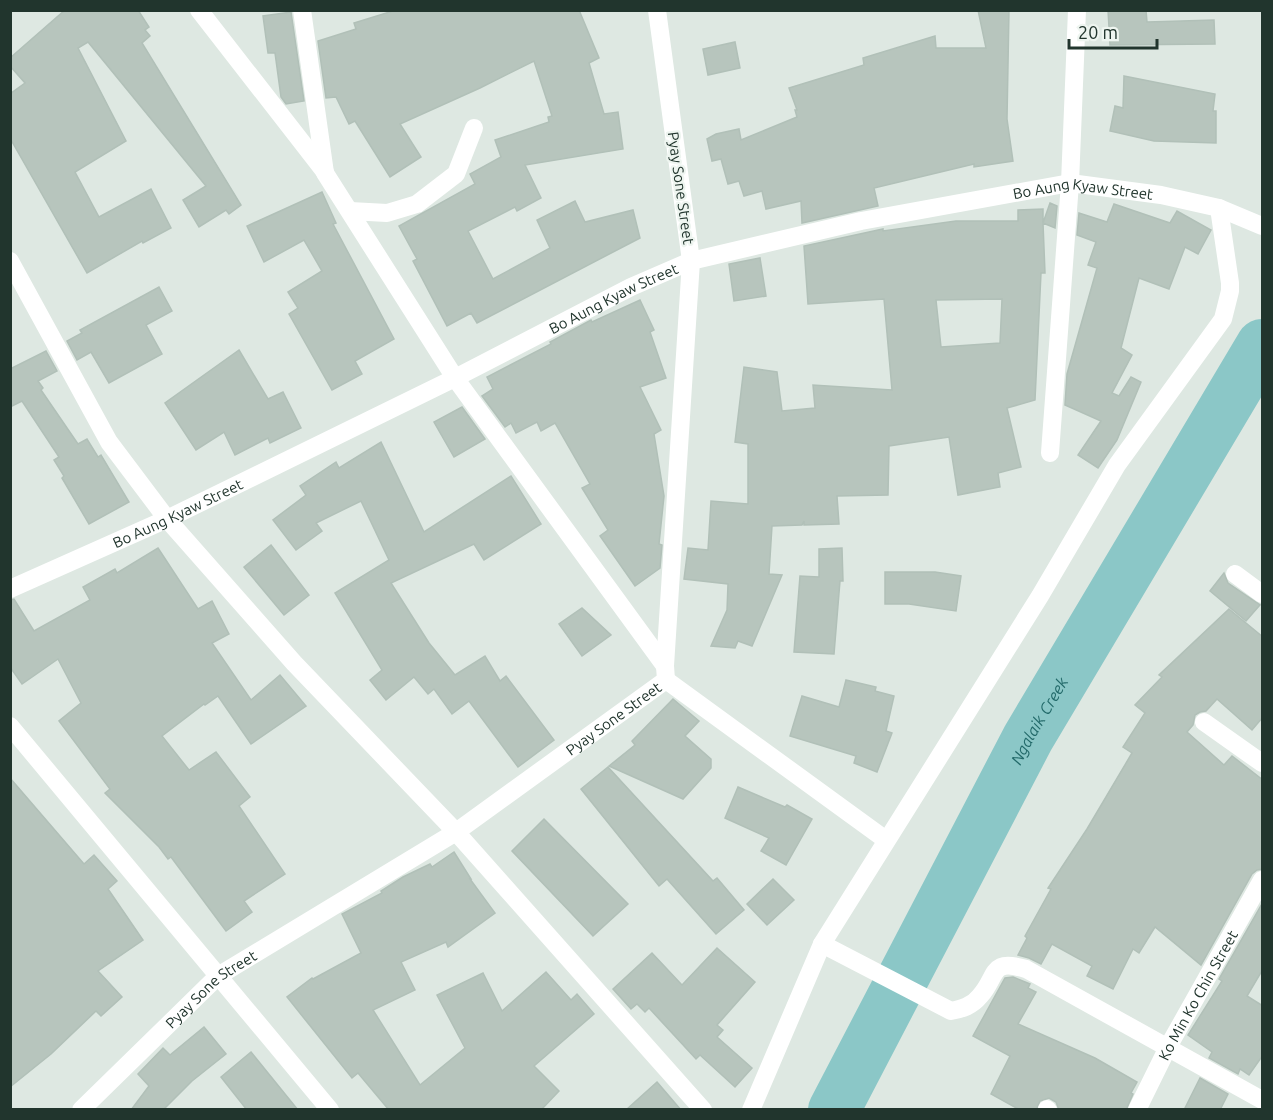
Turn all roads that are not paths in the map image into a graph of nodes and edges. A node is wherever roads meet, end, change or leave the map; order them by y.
1 (199, 10) edge
2 (302, 10) edge
3 (657, 10) edge
4 (1077, 10) edge
5 (474, 128) dead end
6 (325, 173) junction
7 (1070, 183) junction
8 (1219, 208) junction
9 (350, 212) junction
10 (1263, 226) edge
11 (10, 261) edge
12 (692, 261) junction
13 (455, 378) junction
14 (1050, 453) dead end
15 (166, 519) junction
16 (1235, 574) dead end
17 (10, 589) edge
18 (1263, 594) edge
19 (665, 673) junction
20 (1204, 722) dead end
21 (10, 726) edge
22 (1263, 763) edge
23 (456, 832) junction
24 (886, 840) junction
25 (1263, 880) edge
26 (828, 947) junction
27 (218, 976) junction
28 (1168, 1047) junction
29 (1263, 1100) edge
30 (81, 1110) edge
31 (330, 1110) edge
32 (702, 1110) edge
33 (751, 1110) edge
34 (1137, 1110) edge

1 - 6 street
2 - 6 street
3 - 12 street, Pyay Sone Street
4 - 7 street
5 - 9 street
6 - 9 street
7 - 8 street, Bo Aung Kyaw Street
7 - 12 street, Bo Aung Kyaw Street
7 - 14 street
8 - 10 street, Bo Aung Kyaw Street
8 - 24 street
9 - 13 street
11 - 15 street
12 - 13 street, Bo Aung Kyaw Street
12 - 19 street, Pyay Sone Street
13 - 15 street, Bo Aung Kyaw Street
13 - 19 street
15 - 17 street, Bo Aung Kyaw Street
15 - 23 street
16 - 18 street
19 - 23 street, Pyay Sone Street
19 - 24 street
20 - 22 street
21 - 27 street
23 - 27 street, Pyay Sone Street
23 - 32 street
24 - 26 street
25 - 28 street, Ko Min Ko Chin Street
26 - 28 street
26 - 33 street
27 - 30 street, Pyay Sone Street
27 - 31 street
28 - 29 street
28 - 34 street, Ko Min Ko Chin Street

